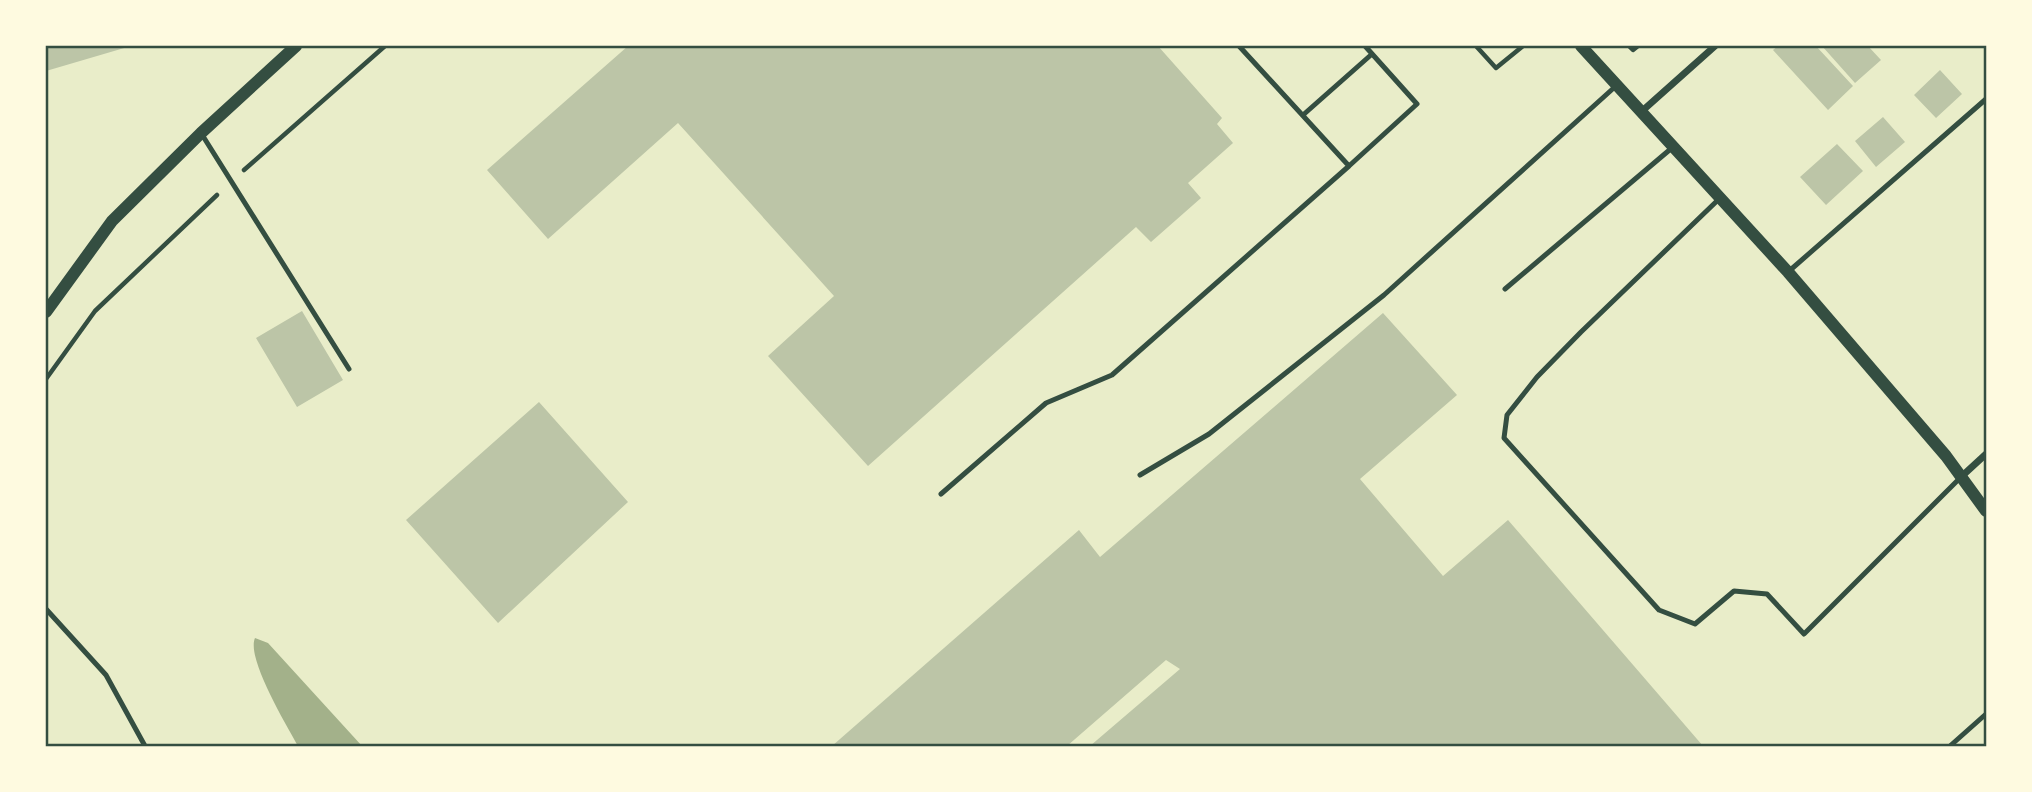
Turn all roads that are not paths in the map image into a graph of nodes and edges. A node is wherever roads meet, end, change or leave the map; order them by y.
1 (296, 46) edge
2 (1239, 46) edge
3 (1365, 46) edge
4 (1581, 46) edge
5 (1715, 46) edge
6 (1372, 54) junction
7 (1617, 85) junction
8 (1986, 99) edge
9 (1641, 112) junction
10 (1303, 115) junction
11 (201, 133) junction
12 (1673, 147) junction
13 (1349, 166) junction
14 (1720, 198) junction
15 (1788, 272) junction
16 (1505, 289) dead end
17 (46, 312) edge
18 (349, 369) dead end
19 (1986, 454) edge
20 (1140, 475) dead end
21 (1961, 477) junction
22 (941, 494) dead end
23 (1986, 511) edge
24 (46, 609) edge
25 (1986, 715) edge
26 (145, 747) edge
27 (1950, 747) edge

1 - 11 street
2 - 10 lane
3 - 6 lane
4 - 7 street
5 - 9 street
6 - 10 lane
6 - 13 lane
7 - 9 street
7 - 20 lane
8 - 15 lane
9 - 12 street
10 - 13 lane
11 - 17 street
11 - 18 lane
12 - 14 street
12 - 16 lane
13 - 22 lane
14 - 15 street
14 - 21 lane
15 - 21 street
19 - 21 street
21 - 23 street
24 - 26 lane
25 - 27 lane

